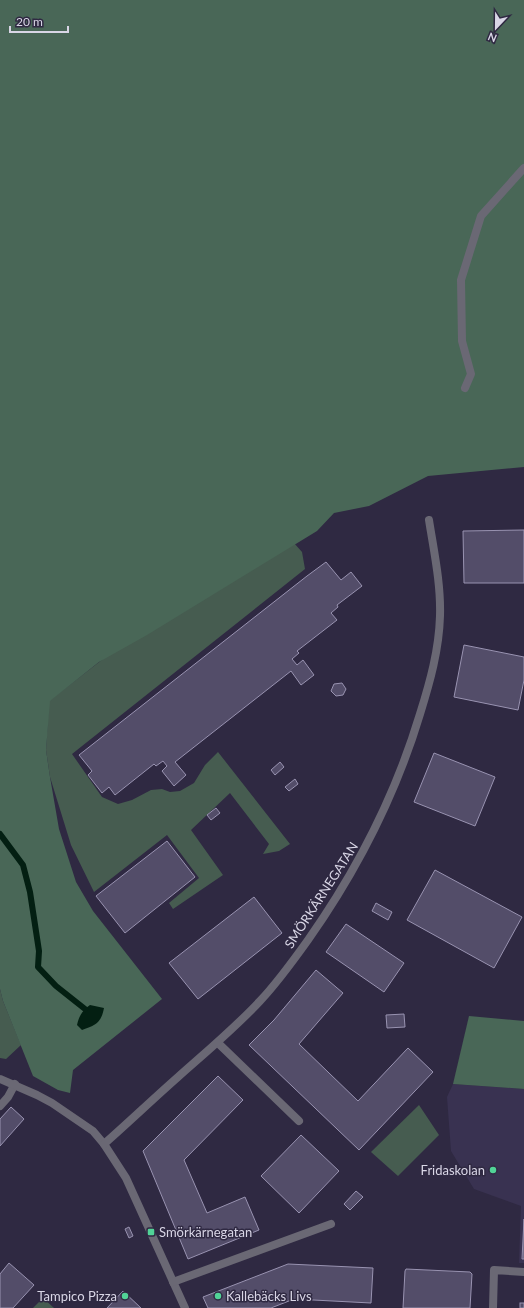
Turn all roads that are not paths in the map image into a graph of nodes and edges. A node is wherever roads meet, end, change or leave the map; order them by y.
1 (524, 168) edge
2 (465, 388) dead end
3 (429, 520) dead end
4 (218, 1043) junction
5 (0, 1079) edge
6 (15, 1084) junction
7 (0, 1106) edge
8 (299, 1121) dead end
9 (104, 1144) junction
10 (331, 1224) dead end
11 (524, 1272) edge
12 (173, 1282) junction
13 (185, 1308) edge
14 (493, 1308) edge

1 - 2 street
3 - 4 street, SMÖRKÄRNEGATAN
4 - 8 street
4 - 9 street, SMÖRKÄRNEGATAN
5 - 6 street
6 - 7 street
6 - 9 street
9 - 12 street
10 - 12 street
11 - 14 street
12 - 13 street

